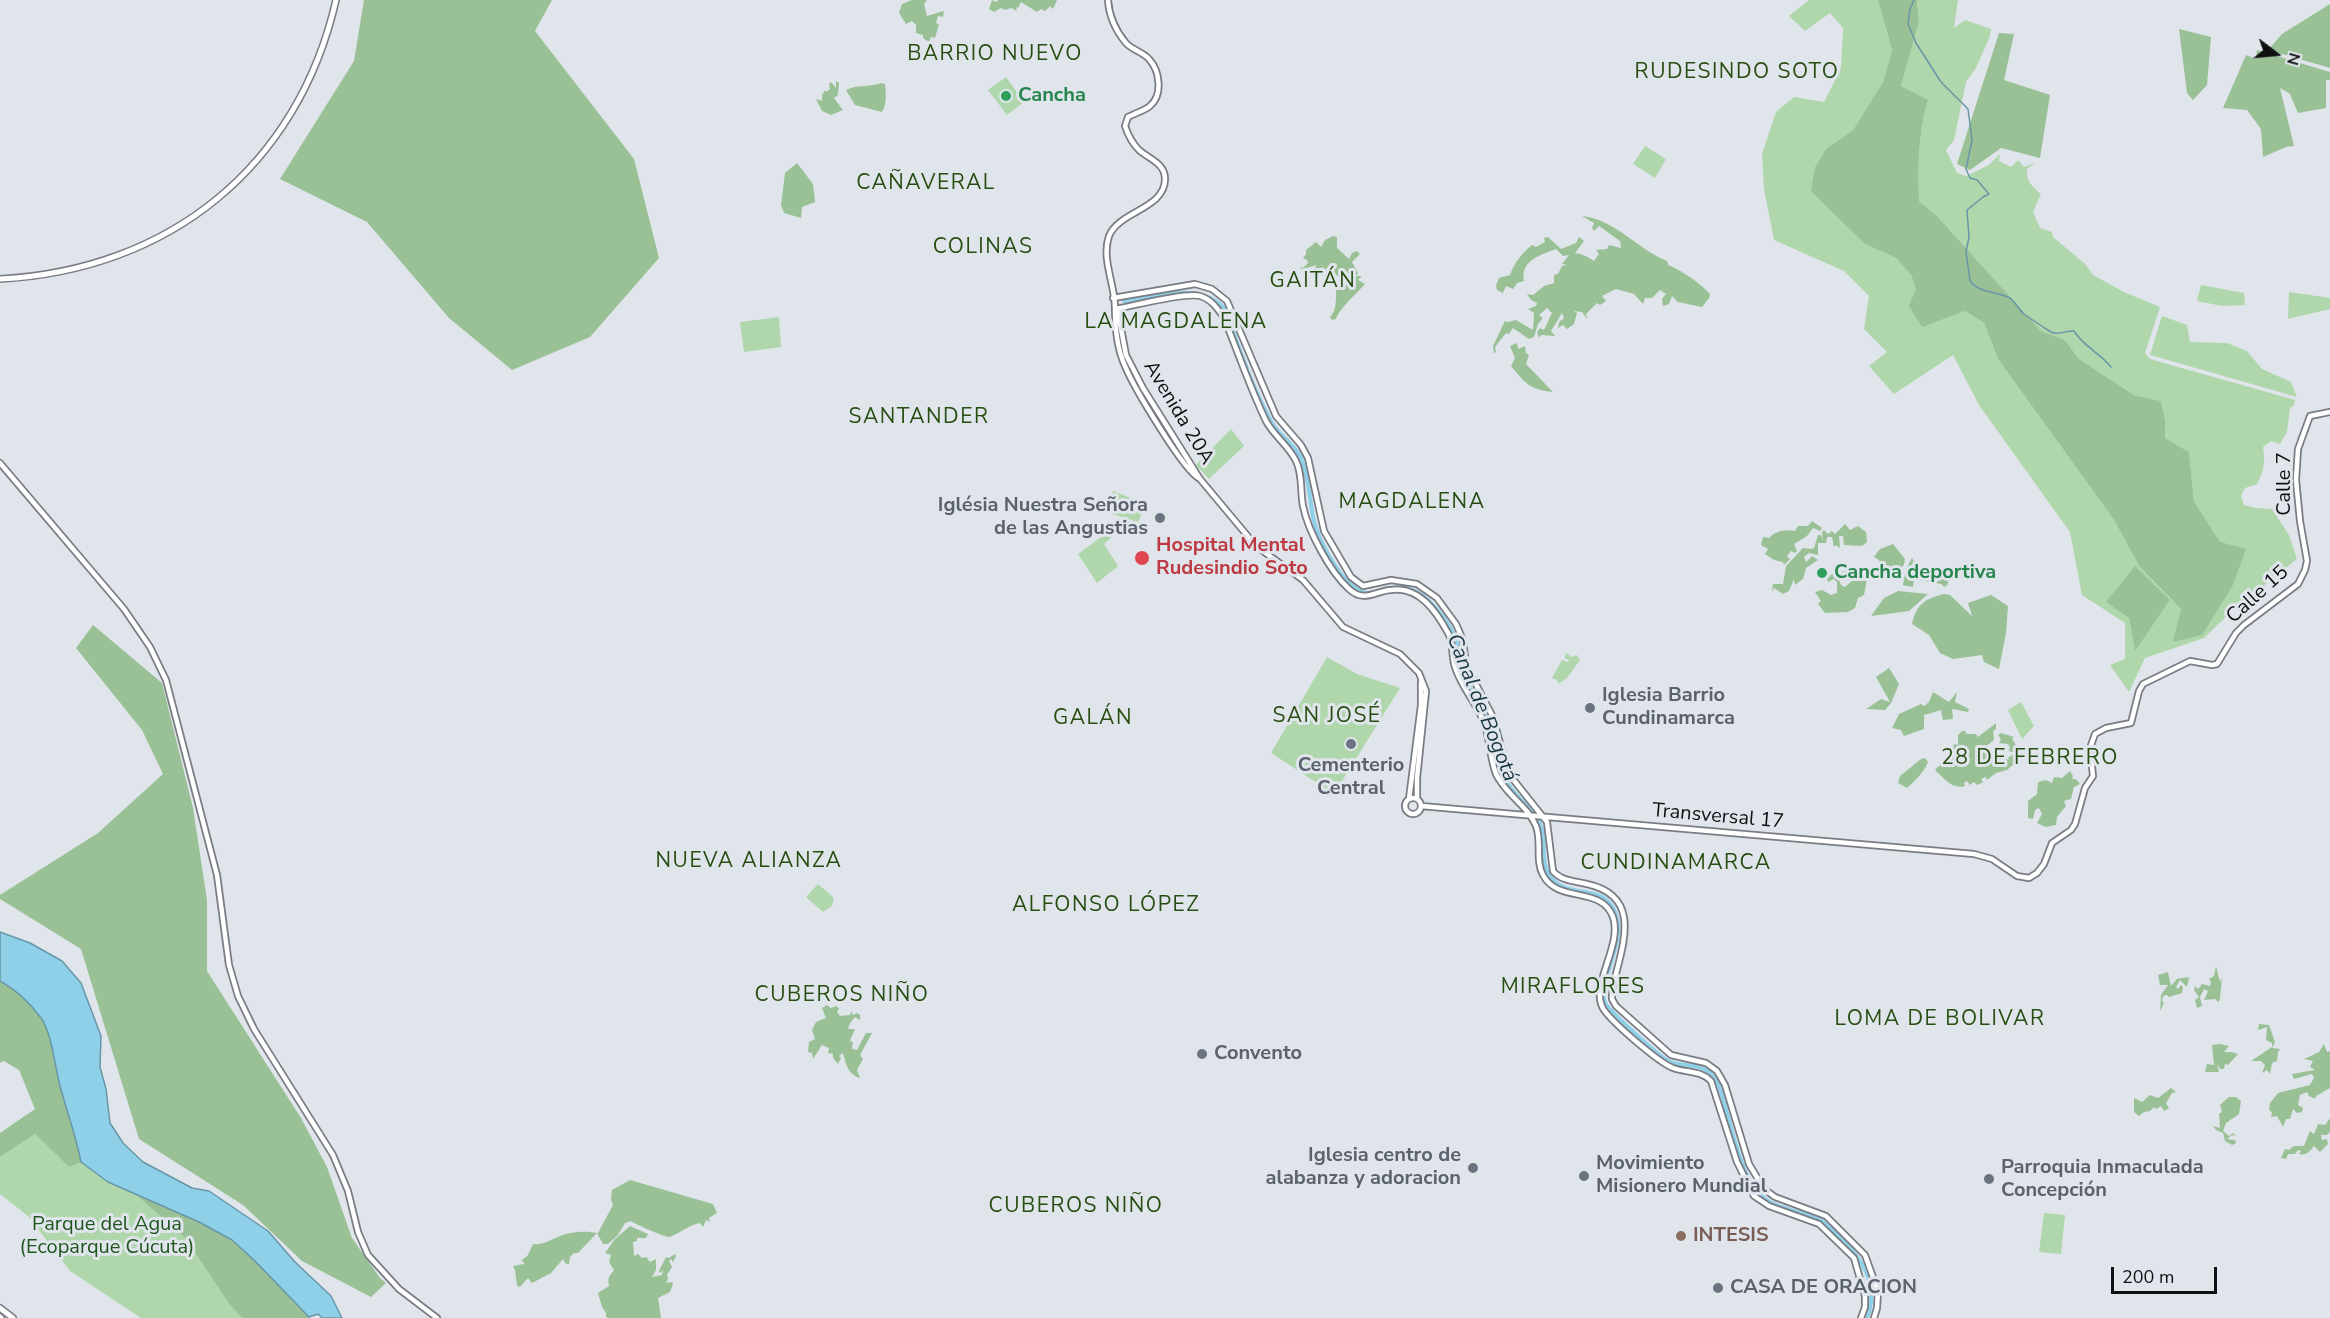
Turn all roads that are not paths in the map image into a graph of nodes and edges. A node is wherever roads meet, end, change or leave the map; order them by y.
1 (336, 0) edge
2 (1108, 0) edge
3 (0, 279) edge
4 (1113, 298) junction
5 (1115, 309) junction
6 (2330, 412) edge
7 (0, 463) edge
8 (2306, 554) joint
9 (1420, 676) junction
10 (1417, 798) junction
11 (1409, 799) junction
12 (1421, 806) junction
13 (1532, 817) junction
14 (1544, 818) junction
15 (2008, 871) joint
16 (0, 1308) edge
17 (13, 1318) edge
18 (437, 1318) edge
19 (1861, 1318) edge
20 (1874, 1318) edge

1 - 3 main road
2 - 4 main road, Avenida 20A
4 - 5 main road, Avenida 20A
4 - 14 main road
5 - 9 main road, Avenida 20A
5 - 13 main road
6 - 8 main road, Calle 7
7 - 18 main road
8 - 15 main road, Calle 15
9 - 10 main road
9 - 11 main road
10 - 11 main road
10 - 12 main road
11 - 12 main road
12 - 13 main road, Transversal 17
13 - 14 main road, Transversal 17
13 - 19 main road
14 - 15 main road, Transversal 17
14 - 20 main road
16 - 17 main road

